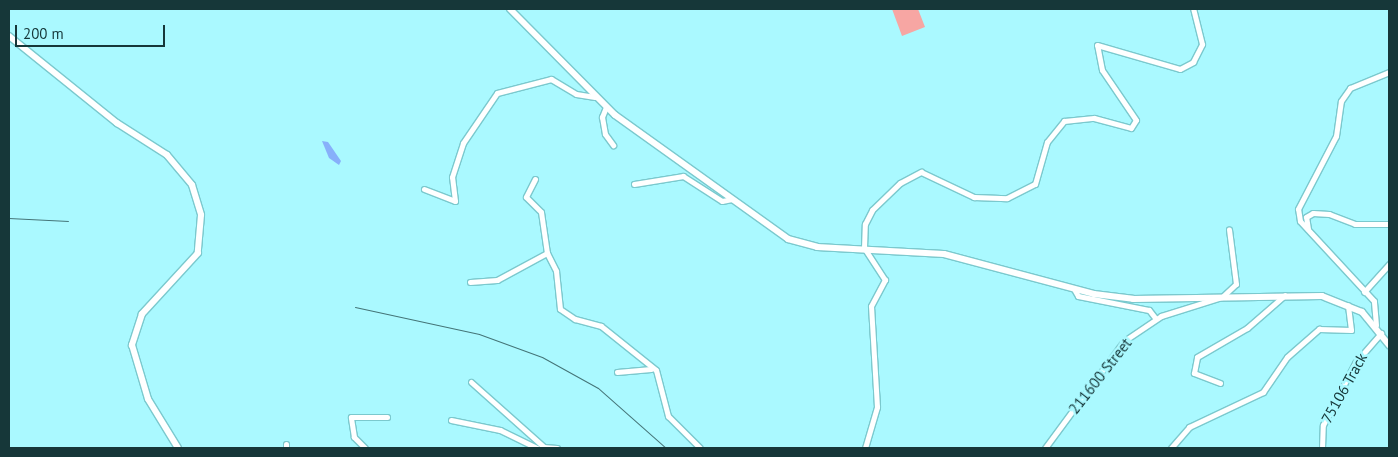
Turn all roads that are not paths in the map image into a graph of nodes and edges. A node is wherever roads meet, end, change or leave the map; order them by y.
1 (510, 9) edge
2 (1193, 9) edge
3 (9, 36) edge
4 (1389, 72) edge
5 (595, 97) junction
6 (606, 107) junction
7 (613, 145) dead end
8 (535, 179) dead end
9 (634, 184) dead end
10 (424, 189) dead end
11 (732, 199) junction
12 (1389, 224) edge
13 (1229, 229) dead end
14 (1308, 230) junction
15 (864, 248) junction
16 (548, 253) junction
17 (1389, 264) edge
18 (470, 282) dead end
19 (1074, 289) junction
20 (1364, 292) junction
21 (1285, 295) junction
22 (1222, 297) junction
23 (1348, 304) junction
24 (1156, 319) junction
25 (1376, 325) junction
26 (1381, 333) junction
27 (1389, 345) edge
28 (656, 370) junction
29 (617, 372) dead end
30 (471, 382) dead end
31 (1220, 383) dead end
32 (388, 417) dead end
33 (451, 420) dead end
34 (178, 448) edge
35 (365, 448) edge
36 (542, 448) edge
37 (557, 448) edge
38 (700, 448) edge
39 (865, 448) edge
40 (1045, 448) edge
41 (1171, 448) edge
42 (1322, 448) edge

1 - 5 street
2 - 15 street
3 - 34 street
4 - 14 street
5 - 6 street
5 - 10 street
6 - 7 street
6 - 11 street
8 - 16 street
9 - 11 street
11 - 15 street
12 - 14 street
13 - 22 street
14 - 20 street
15 - 19 street
15 - 39 street
16 - 18 street
16 - 28 street
17 - 20 street
19 - 22 street
19 - 24 street
20 - 25 street
21 - 22 street
21 - 23 street
21 - 31 street
22 - 24 street, 211600 Street
23 - 25 street
23 - 41 street
24 - 40 street, 211600 Street
25 - 26 street
26 - 27 street
26 - 42 street, 75106 Track
28 - 29 street
28 - 38 street
30 - 36 street
32 - 35 street
33 - 36 street
36 - 37 street

